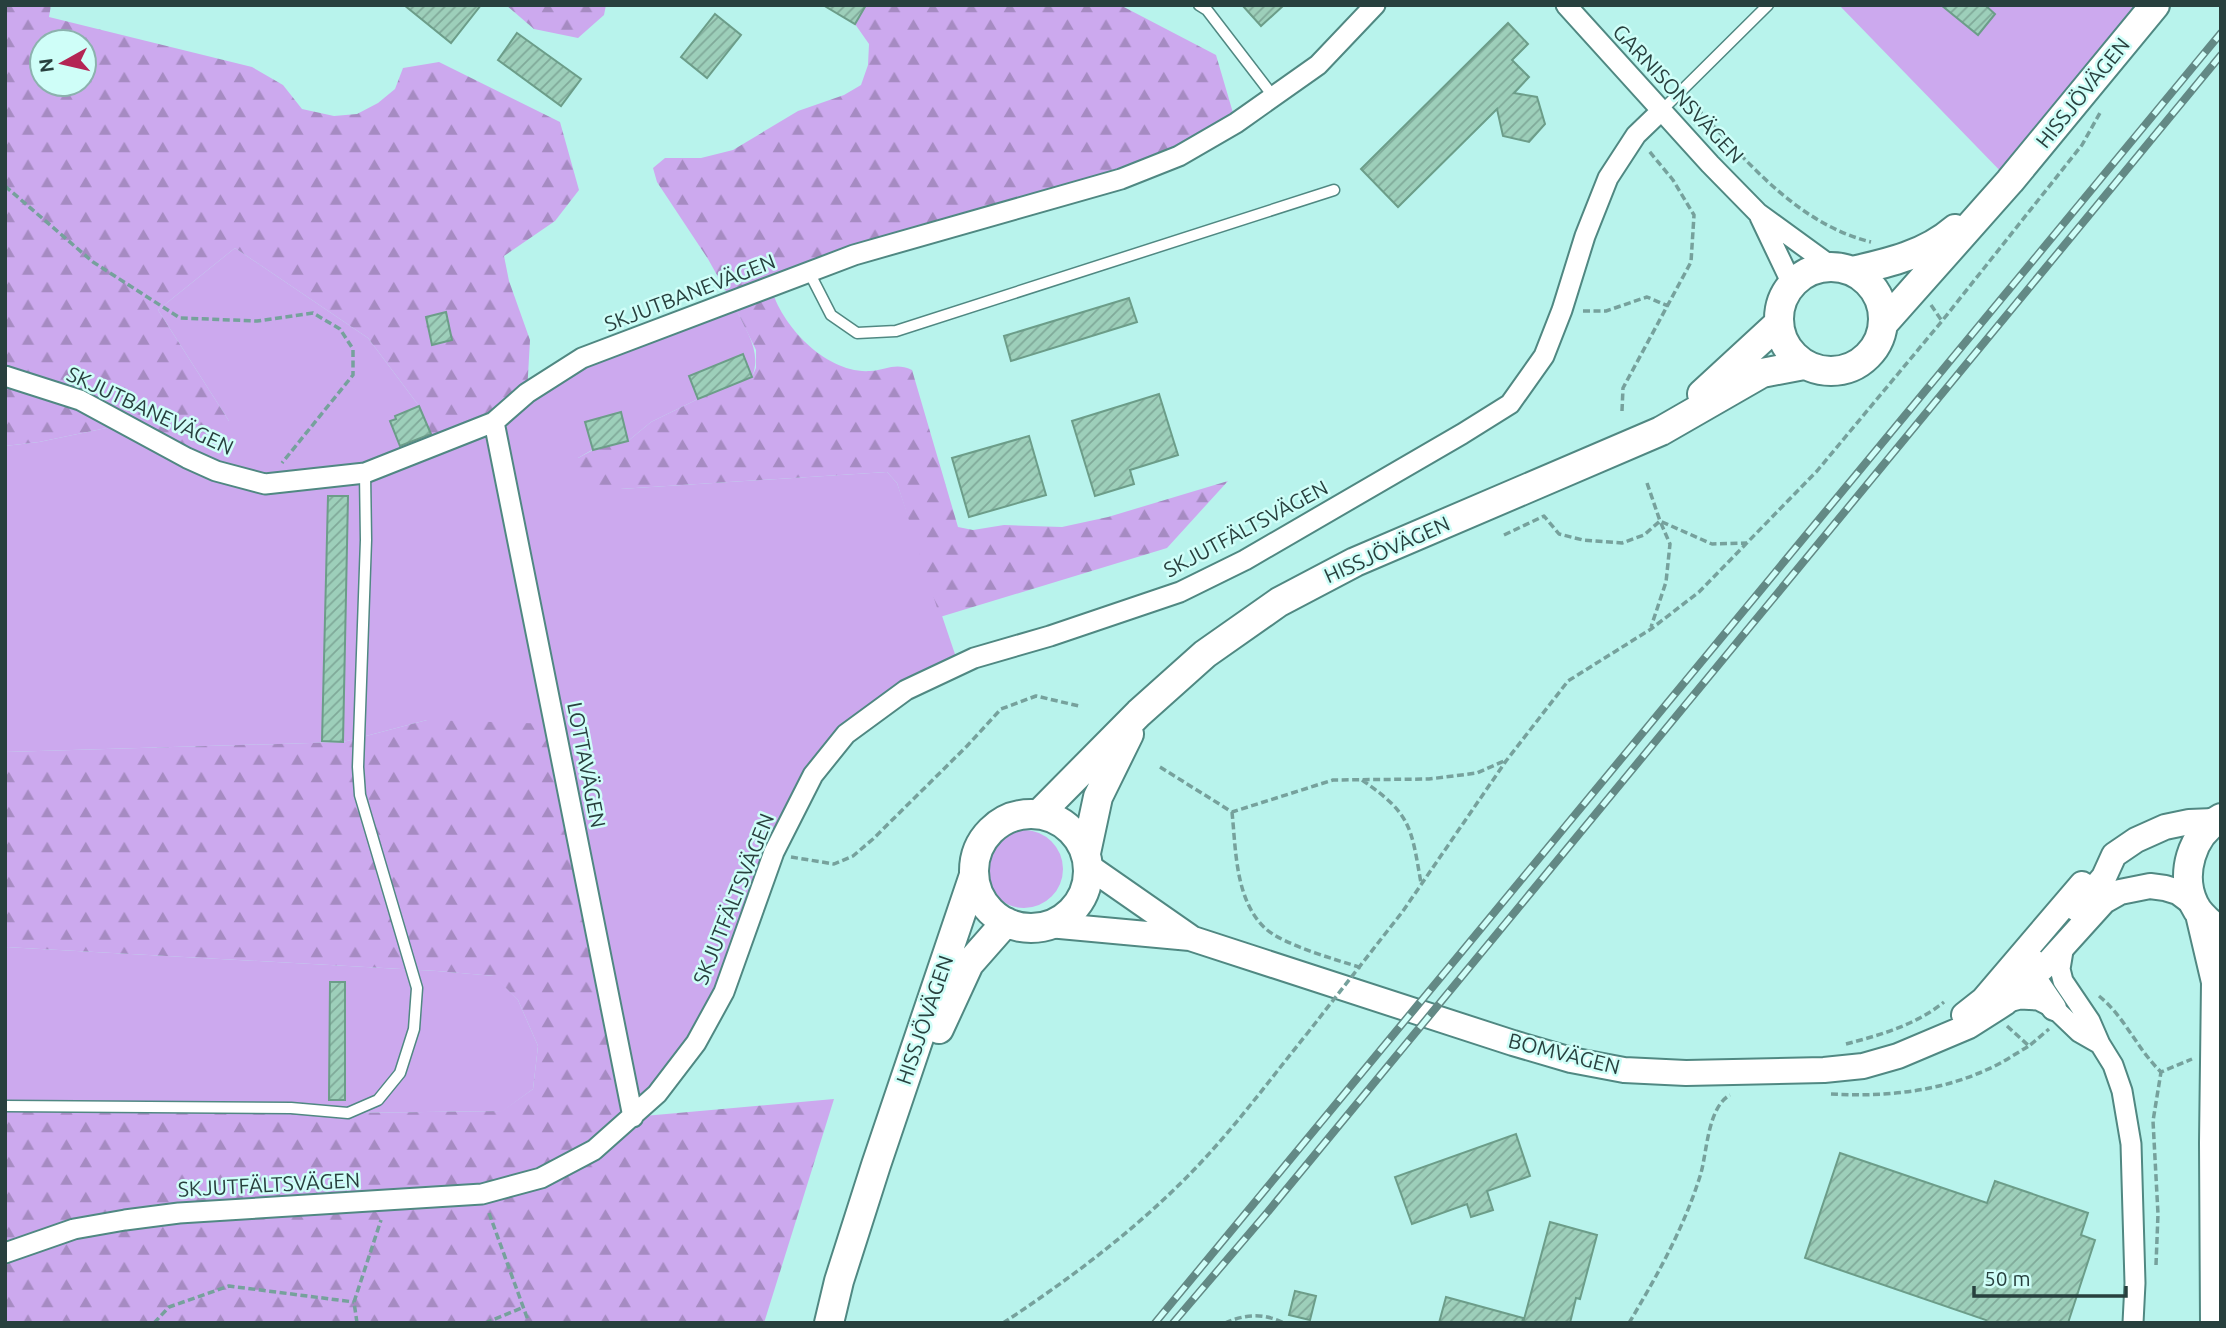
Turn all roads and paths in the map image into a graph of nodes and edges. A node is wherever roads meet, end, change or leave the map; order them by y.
1 (1199, 5) edge
2 (1375, 5) edge
3 (1566, 5) edge
4 (1768, 5) edge
5 (2155, 5) edge
6 (1681, 92) junction
7 (1273, 96) junction
8 (2104, 105) dead end
9 (1662, 110) junction
10 (1636, 135) junction
11 (2010, 181) junction
12 (5, 187) edge
13 (1334, 190) dead end
14 (1758, 213) junction
15 (1899, 261) junction
16 (1842, 268) junction
17 (809, 272) junction
18 (1792, 284) junction
19 (1917, 285) junction
20 (1668, 306) junction
21 (1562, 310) junction
22 (1942, 321) junction
23 (1884, 323) junction
24 (1778, 324) junction
25 (1804, 365) junction
26 (5, 376) edge
27 (1622, 411) dead end
28 (494, 422) junction
29 (1661, 431) junction
30 (365, 473) junction
31 (1647, 483) dead end
32 (265, 484) junction
33 (1660, 521) junction
34 (1504, 535) dead end
35 (1749, 543) junction
36 (1651, 629) junction
37 (1079, 706) dead end
38 (1139, 713) junction
39 (1506, 761) junction
40 (1160, 767) dead end
41 (1360, 779) junction
42 (1232, 812) junction
43 (1039, 814) junction
44 (2218, 820) edge
45 (774, 852) junction
46 (2114, 855) junction
47 (1087, 859) junction
48 (974, 875) junction
49 (1422, 885) junction
50 (2197, 909) junction
51 (1006, 922) junction
52 (1049, 925) junction
53 (2221, 933) edge
54 (1190, 937) junction
55 (2064, 945) junction
56 (1370, 971) dead end
57 (2035, 974) junction
58 (1949, 998) dead end
59 (1996, 1002) junction
60 (2066, 1005) junction
61 (1843, 1045) dead end
62 (2029, 1046) junction
63 (2197, 1057) dead end
64 (2161, 1072) junction
65 (1737, 1092) dead end
66 (1822, 1093) dead end
67 (5, 1106) edge
68 (633, 1117) junction
69 (876, 1165) junction
70 (482, 1194) junction
71 (387, 1201) junction
72 (5, 1253) edge
73 (2156, 1275) dead end
74 (354, 1302) junction
75 (524, 1307) junction
76 (154, 1323) edge
77 (357, 1323) edge
78 (485, 1323) edge
79 (530, 1323) edge
80 (829, 1323) edge
81 (1003, 1323) edge
82 (1225, 1323) edge
83 (1284, 1323) edge
84 (1629, 1323) edge
85 (2133, 1323) edge
86 (2215, 1323) edge

1 - 7 lane
2 - 7 street, SKJUTBANEVÄGEN
3 - 9 street, GARNISONSVÄGEN
4 - 6 lane
5 - 11 main road, HISSJÖVÄGEN
6 - 9 lane
6 - 15 path
7 - 17 street, SKJUTBANEVÄGEN
8 - 22 path
9 - 10 street, SKJUTFÄLTSVÄGEN
9 - 14 street, GARNISONSVÄGEN
10 - 20 path
10 - 21 street, SKJUTFÄLTSVÄGEN
11 - 15 main road, HISSJÖVÄGEN
11 - 19 main road, HISSJÖVÄGEN
12 - 32 path
13 - 17 lane
14 - 16 street, GARNISONSVÄGEN
14 - 18 street, GARNISONSVÄGEN
15 - 16 main road, HISSJÖVÄGEN
16 - 18 main road
16 - 23 main road
17 - 28 street, SKJUTBANEVÄGEN
18 - 24 main road
19 - 22 path
19 - 23 main road, HISSJÖVÄGEN
20 - 21 path
20 - 27 path
21 - 45 street, SKJUTFÄLTSVÄGEN
22 - 35 path
23 - 25 main road
24 - 25 main road
24 - 29 main road, HISSJÖVÄGEN
25 - 29 main road, HISSJÖVÄGEN
26 - 32 street, SKJUTBANEVÄGEN
28 - 30 street, SKJUTBANEVÄGEN
28 - 68 street, LOTTAVÄGEN
29 - 38 main road, HISSJÖVÄGEN
30 - 32 street, SKJUTBANEVÄGEN
30 - 67 lane
31 - 33 path
33 - 34 path
33 - 35 path
33 - 36 path
35 - 36 path
36 - 39 path
37 - 45 path
38 - 43 main road, HISSJÖVÄGEN
38 - 47 main road, HISSJÖVÄGEN
39 - 41 path
39 - 49 path
40 - 42 path
41 - 42 path
41 - 49 path
42 - 56 path
43 - 47 main road
43 - 48 main road
44 - 46 street, BOMVÄGEN
44 - 50 main road
45 - 68 street, SKJUTFÄLTSVÄGEN
46 - 57 street, BOMVÄGEN
46 - 59 street, BOMVÄGEN
47 - 52 main road
47 - 54 street, BOMVÄGEN
48 - 51 main road
48 - 69 main road, HISSJÖVÄGEN
49 - 81 path, bridge
50 - 53 main road
50 - 55 street, BOMVÄGEN
50 - 86 main road
51 - 52 main road
51 - 69 main road, HISSJÖVÄGEN
52 - 54 street, BOMVÄGEN
54 - 59 street, BOMVÄGEN
55 - 57 street, BOMVÄGEN
55 - 60 street
57 - 59 street, BOMVÄGEN
57 - 60 street
58 - 61 path
59 - 60 street
59 - 62 path
60 - 62 path
60 - 64 path
60 - 85 street
62 - 66 path
63 - 64 path
64 - 73 path
65 - 84 path
68 - 70 street, SKJUTFÄLTSVÄGEN
69 - 80 main road, HISSJÖVÄGEN
70 - 71 street, SKJUTFÄLTSVÄGEN
70 - 75 path
71 - 72 street, SKJUTFÄLTSVÄGEN
71 - 74 path
74 - 76 path
74 - 77 path
75 - 78 path
75 - 79 path
82 - 83 path

